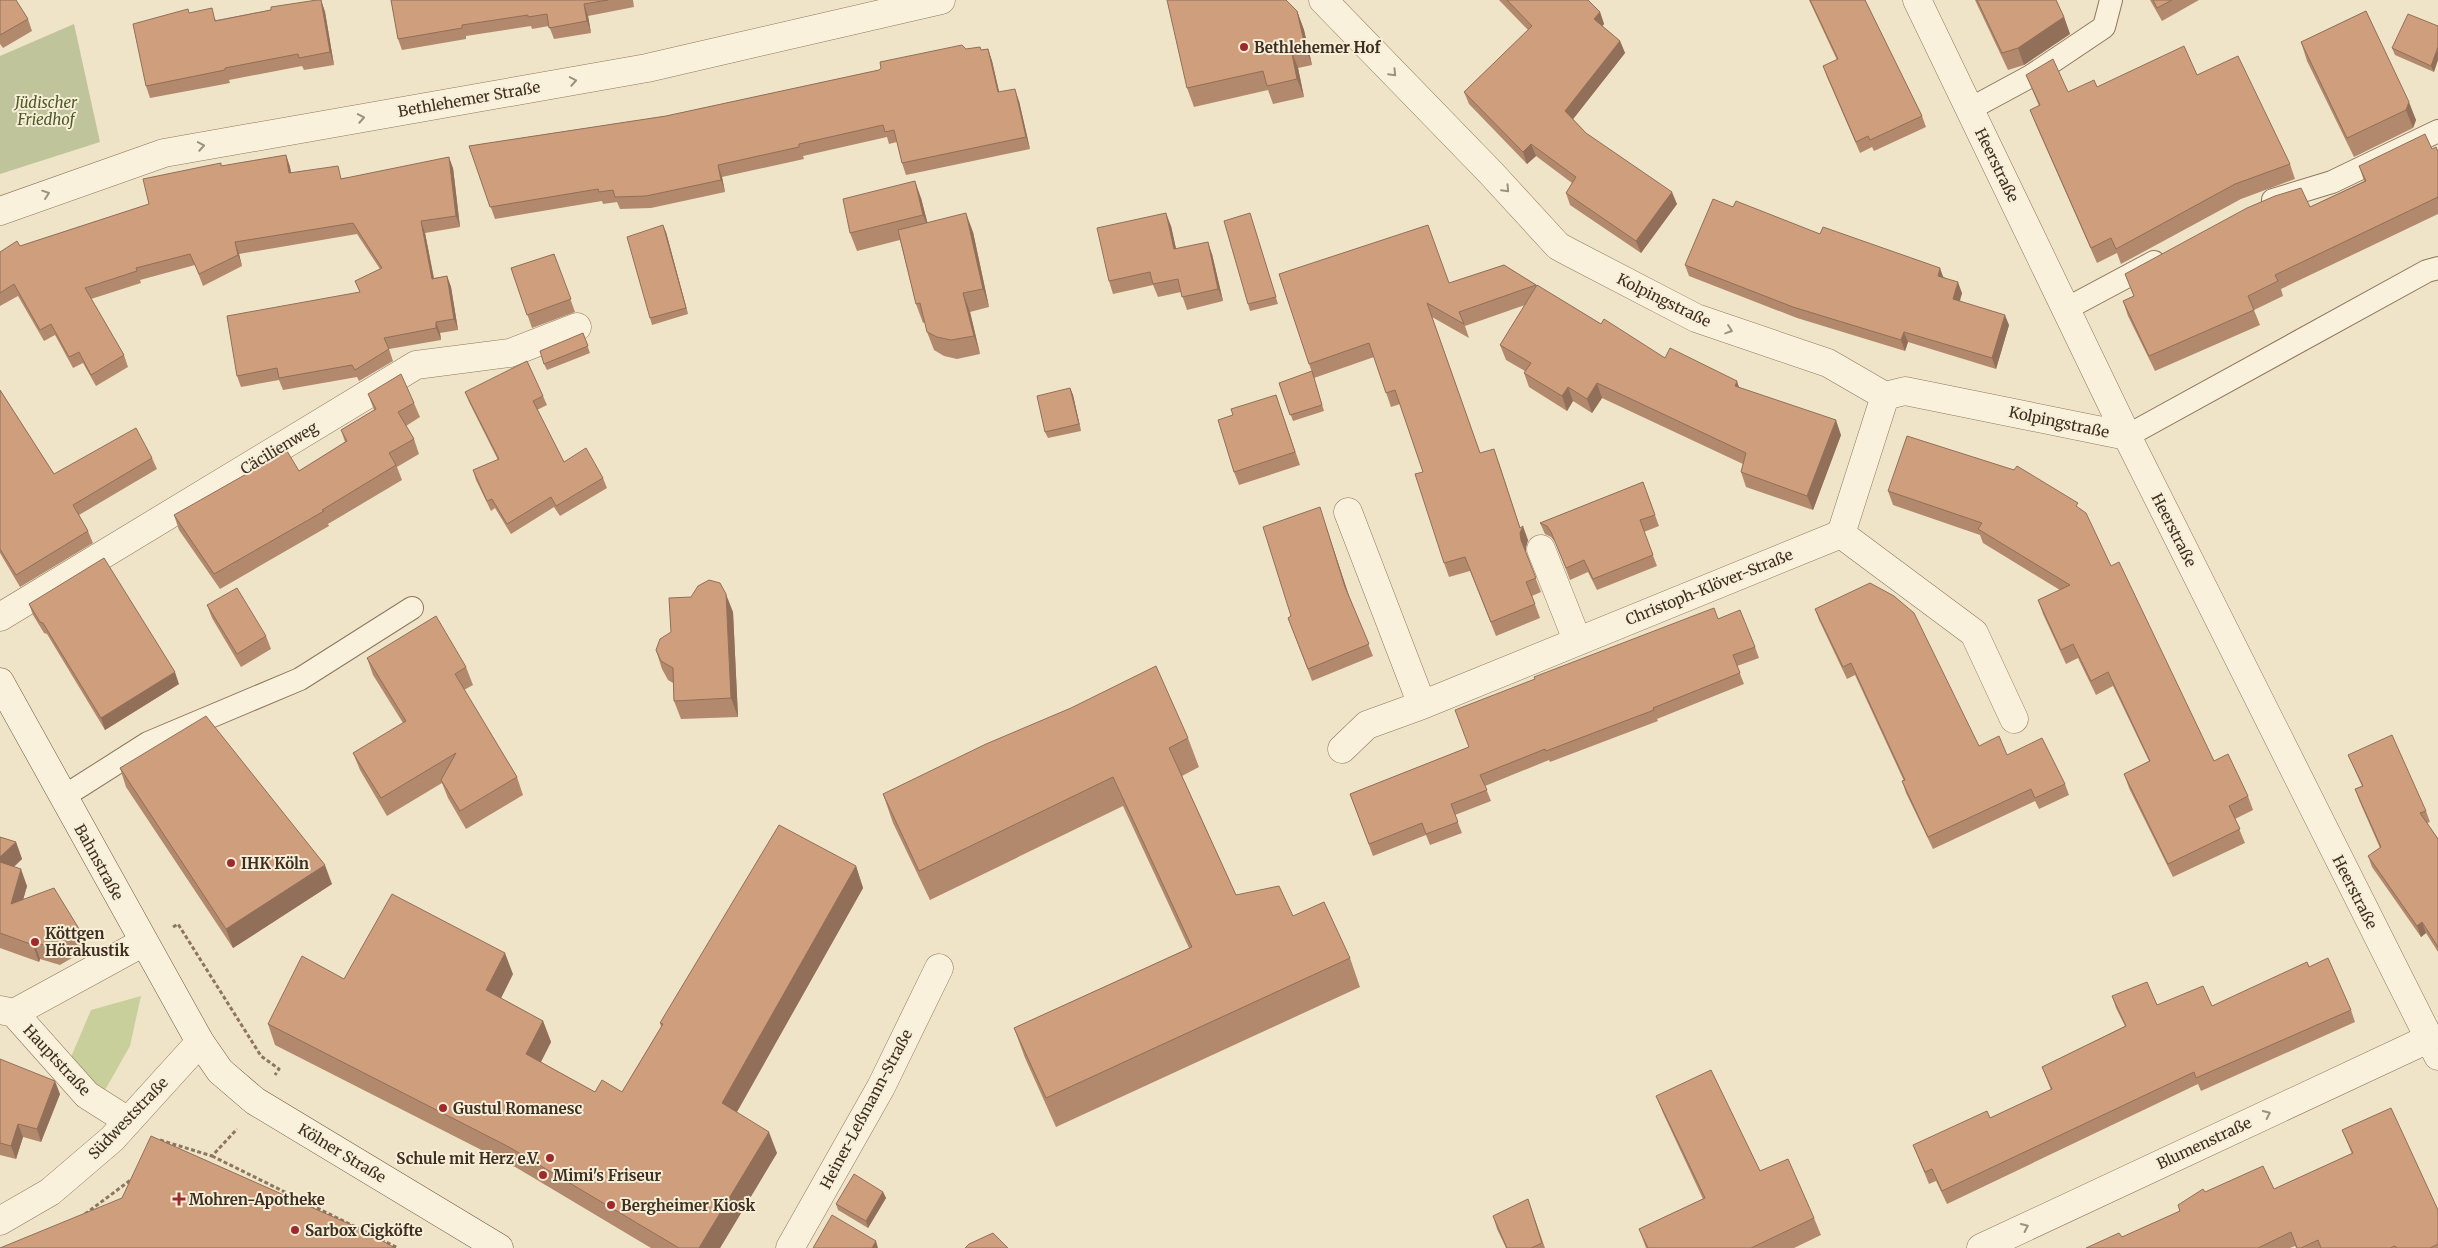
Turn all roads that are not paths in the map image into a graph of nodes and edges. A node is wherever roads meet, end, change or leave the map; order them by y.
1 (941, 0) edge
2 (1322, 0) edge
3 (1917, 0) edge
4 (2111, 0) edge
5 (1970, 109) junction
6 (2438, 131) edge
7 (2254, 208) edge
8 (0, 211) edge
9 (2170, 253) edge
10 (2438, 268) edge
11 (2066, 309) junction
12 (577, 327) dead end
13 (1885, 396) junction
14 (2127, 436) junction
15 (1348, 512) dead end
16 (1841, 534) junction
17 (1541, 549) dead end
18 (412, 608) dead end
19 (0, 617) edge
20 (1577, 640) junction
21 (0, 682) edge
22 (1422, 705) junction
23 (2014, 720) dead end
24 (1342, 749) dead end
25 (63, 797) junction
26 (144, 942) junction
27 (939, 968) dead end
28 (7, 1011) edge
29 (200, 1042) junction
30 (2433, 1047) edge
31 (128, 1121) junction
32 (0, 1221) edge
33 (499, 1248) edge
34 (790, 1248) edge
35 (1980, 1248) edge

8 -> 1 street, Bethlehemer Straße
2 -> 13 street, Kolpingstraße
3 - 5 street, Heerstraße
4 - 5 lane
5 - 11 street, Heerstraße
6 - 7 lane
9 - 11 lane
10 - 14 lane
11 - 14 street, Heerstraße
12 - 19 street, Cäcilienweg
13 - 14 street, Kolpingstraße
13 - 16 street
14 - 30 street, Heerstraße
15 - 22 street
16 - 20 street, Christoph-Klöver-Straße
16 - 23 street
17 - 20 street
18 - 25 lane
20 - 22 street, Christoph-Klöver-Straße
21 - 25 street, Bahnstraße
22 - 24 street, Christoph-Klöver-Straße
25 - 26 street, Bahnstraße
26 - 28 street, Hauptstraße
26 - 29 street, Bahnstraße
27 - 34 street, Heiner-Leßmann-Straße
28 - 31 street, Hauptstraße
29 - 31 street, Südweststraße
29 - 33 street, Kölner Straße
35 -> 30 street, Blumenstraße
31 - 32 street, Südweststraße

